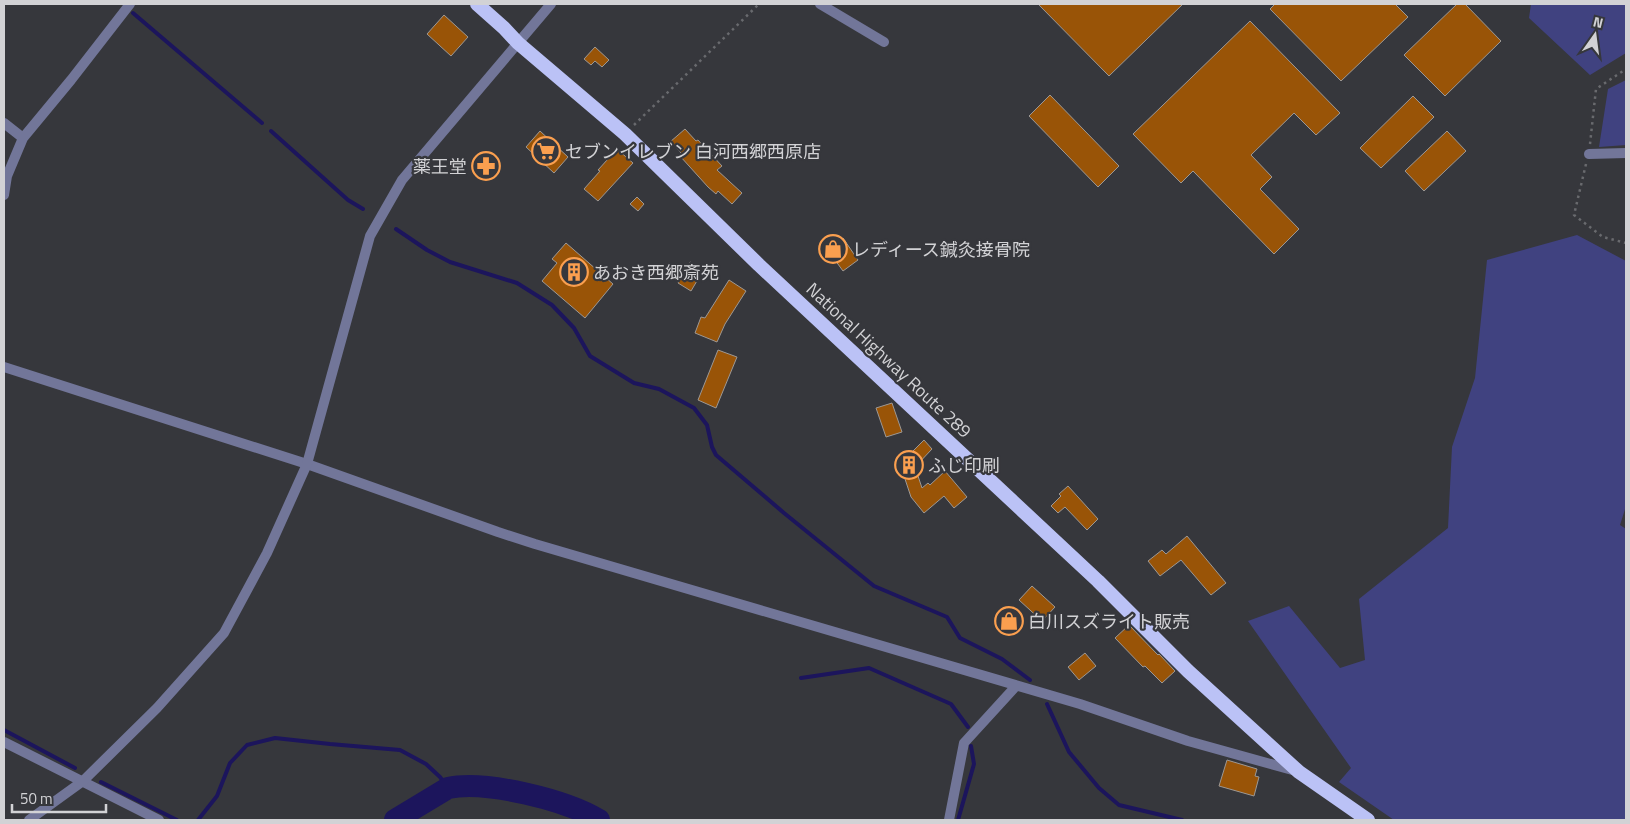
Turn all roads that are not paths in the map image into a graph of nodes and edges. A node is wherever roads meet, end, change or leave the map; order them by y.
1 (130, 4) edge
2 (477, 4) edge
3 (551, 4) edge
4 (820, 4) edge
5 (884, 42) dead end
6 (518, 44) junction
7 (4, 123) edge
8 (23, 138) junction
9 (1626, 153) edge
10 (1589, 154) dead end
11 (4, 195) edge
12 (4, 367) edge
13 (306, 464) junction
14 (1016, 686) junction
15 (4, 742) edge
16 (1299, 772) junction
17 (83, 781) junction
18 (29, 820) edge
19 (159, 820) edge
20 (949, 820) edge
21 (1368, 820) edge

1 - 8 street
2 - 6 highway, National Highway Route 289
3 - 6 street
4 - 5 street
6 - 13 street
6 - 16 highway, National Highway Route 289
7 - 8 street
8 - 11 street
9 - 10 street
12 - 13 street
13 - 14 street
13 - 17 street
14 - 16 street
14 - 20 street
15 - 17 street
16 - 21 highway, National Highway Route 289
17 - 18 street
17 - 19 street

